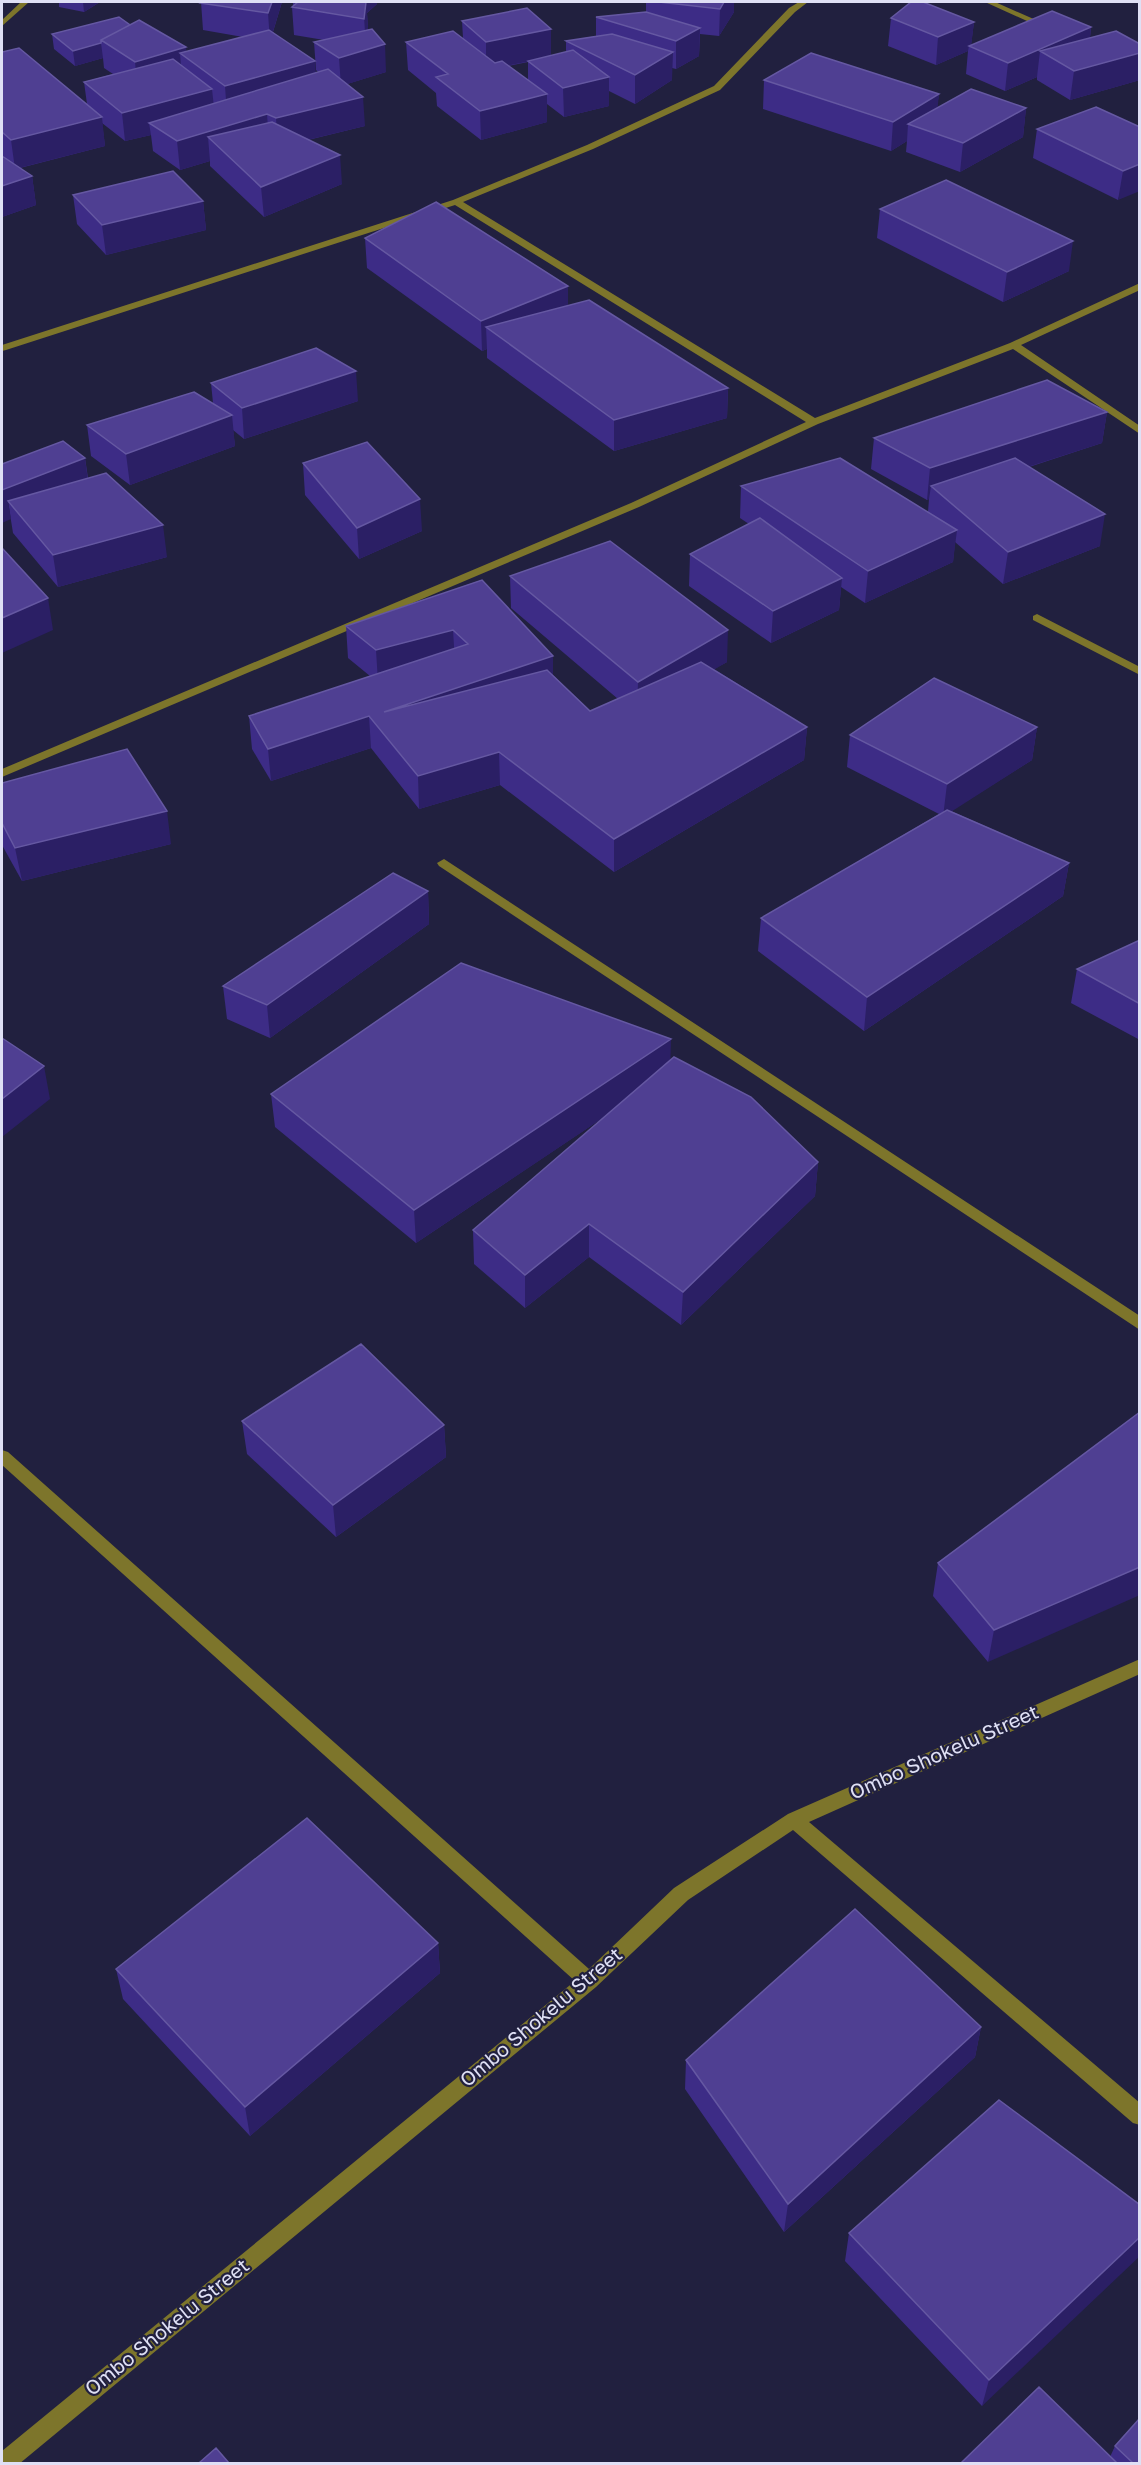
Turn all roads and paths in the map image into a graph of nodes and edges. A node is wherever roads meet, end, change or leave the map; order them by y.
1 (25, 2) edge
2 (804, 2) edge
3 (989, 2) edge
4 (2, 24) edge
5 (1059, 32) edge
6 (456, 202) junction
7 (1140, 286) edge
8 (1014, 345) junction
9 (2, 348) edge
10 (814, 422) junction
11 (1140, 431) edge
12 (1036, 618) dead end
13 (1140, 672) edge
14 (2, 773) edge
15 (444, 863) dead end
16 (1140, 1324) edge
17 (2, 1456) edge
18 (1140, 1666) edge
19 (794, 1820) junction
20 (589, 1981) junction
21 (1140, 2116) edge
22 (2, 2463) edge

1 - 4 street
2 - 6 street
3 - 5 street
6 - 9 street
6 - 10 street
7 - 8 street
8 - 10 street
8 - 11 street
10 - 14 street
12 - 13 street
15 - 16 street
17 - 20 street
18 - 19 street, Ombo Shokelu Street
19 - 20 street, Ombo Shokelu Street
19 - 21 street
20 - 22 street, Ombo Shokelu Street

